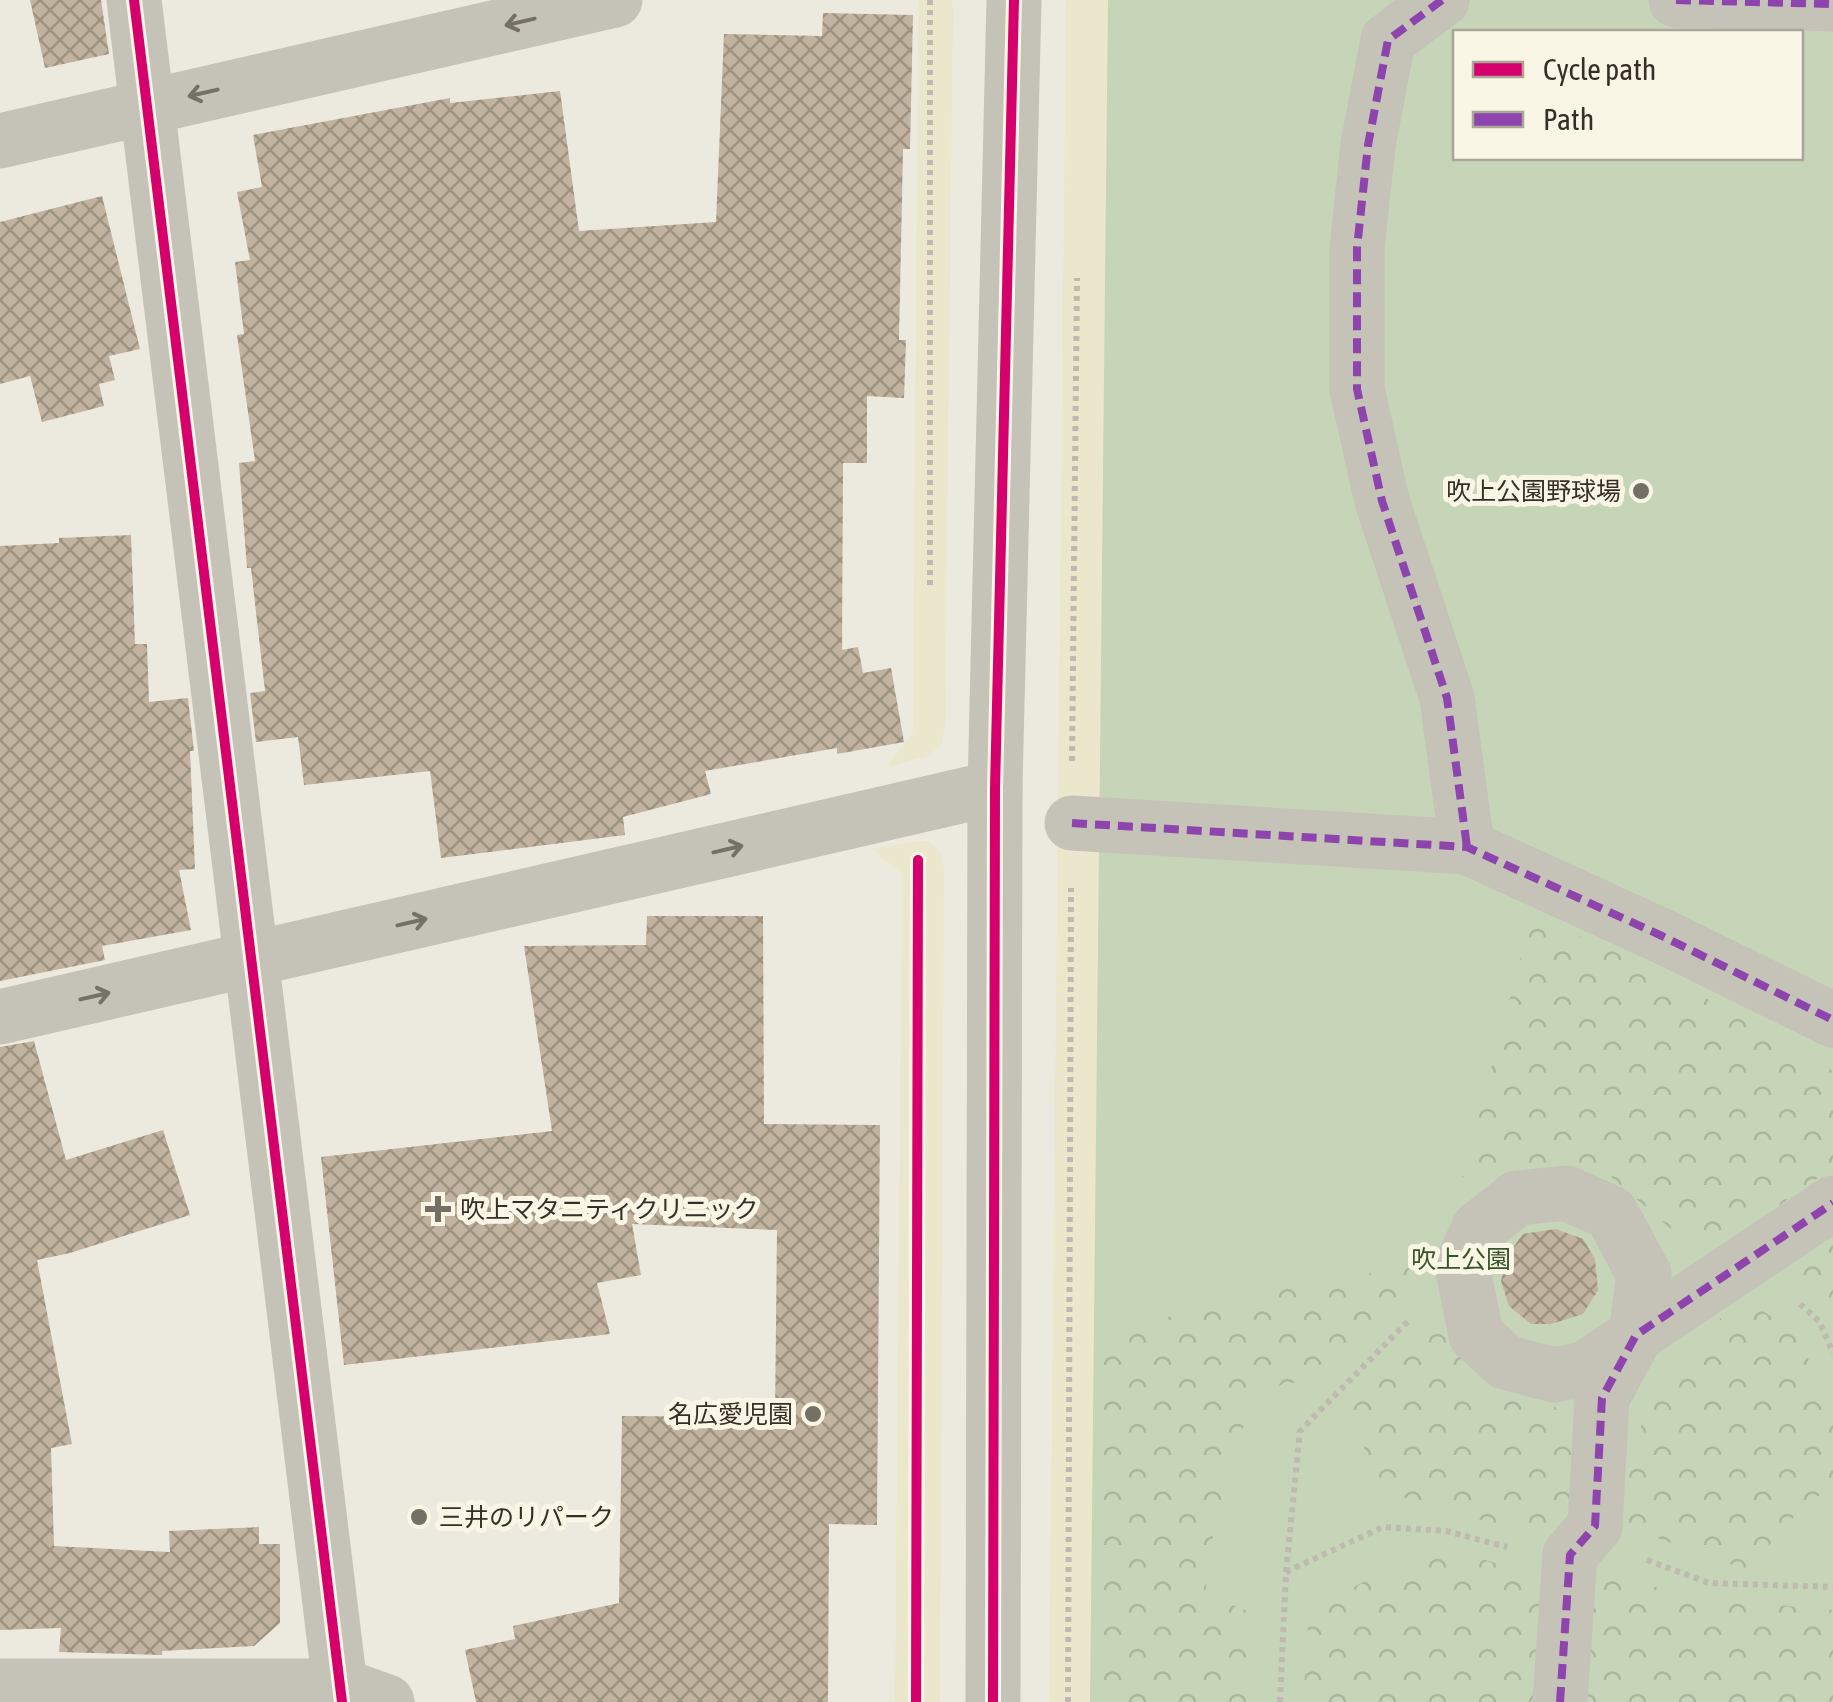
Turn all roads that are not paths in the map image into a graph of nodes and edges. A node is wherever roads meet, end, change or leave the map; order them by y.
1 (134, 0) edge
2 (615, 0) edge
3 (1014, 0) edge
4 (1442, 0) edge
5 (1676, 0) edge
6 (1833, 4) edge
7 (145, 106) junction
8 (0, 142) edge
9 (995, 788) junction
10 (1072, 823) road end
11 (1467, 847) junction
12 (251, 960) junction
13 (0, 1018) edge
14 (1833, 1020) edge
15 (1833, 1203) edge
16 (1636, 1335) junction
17 (0, 1686) edge
18 (357, 1696) edge
19 (993, 1702) edge
20 (1560, 1702) edge

1 - 7 street
2 -> 7 street
3 - 9 street
4 - 11 street
5 - 6 street
7 - 8 street
7 - 12 street
12 -> 9 street
9 - 19 street
10 - 11 street
11 - 14 street
13 -> 12 street
12 - 18 street
15 - 16 street
16 - 16 street
16 - 20 street
17 - 18 street

